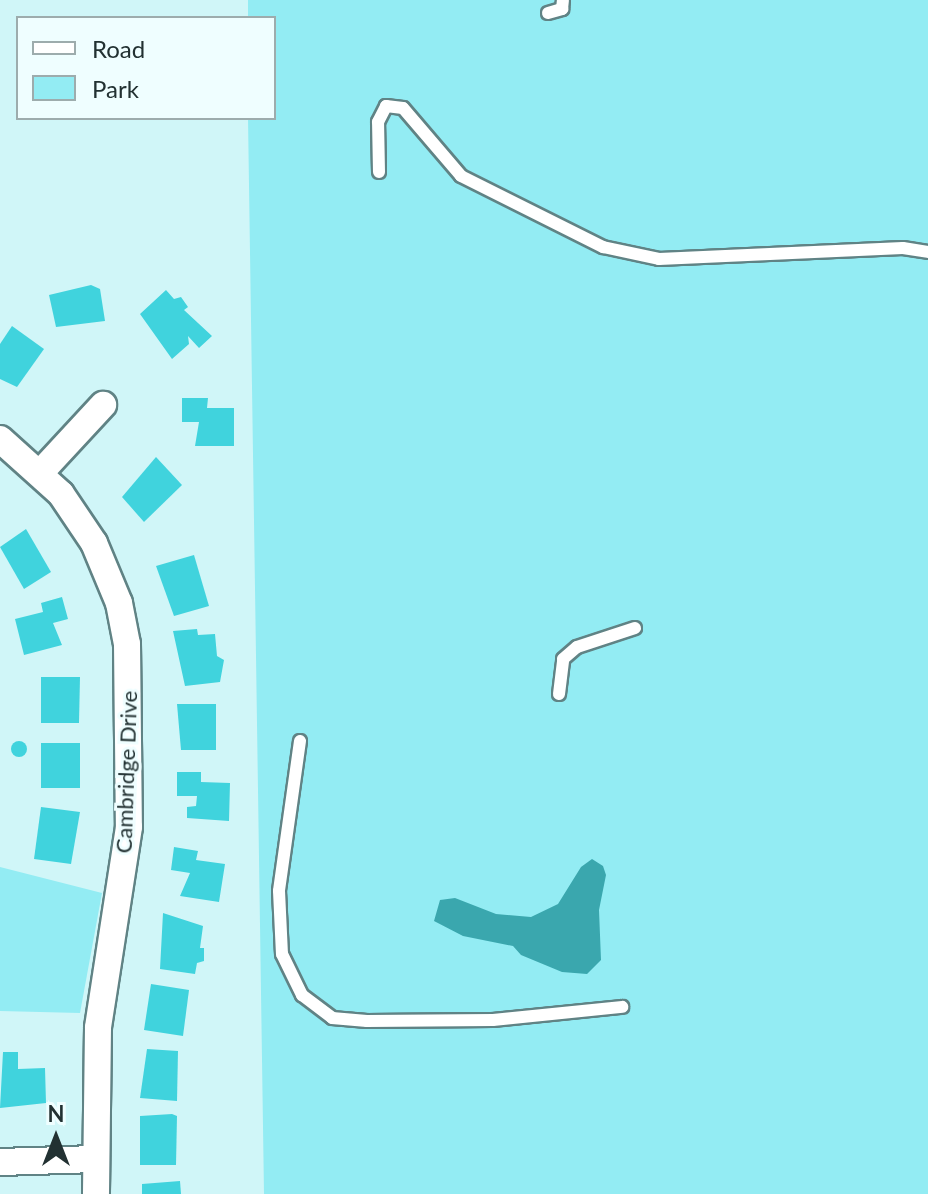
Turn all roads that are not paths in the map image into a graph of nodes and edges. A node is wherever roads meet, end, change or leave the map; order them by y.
1 (563, 0) edge
2 (548, 13) dead end
3 (379, 172) dead end
4 (928, 252) edge
5 (103, 405) dead end
6 (0, 439) edge
7 (40, 473) junction
8 (635, 628) dead end
9 (559, 694) dead end
10 (300, 741) dead end
11 (622, 1007) dead end
12 (94, 1159) junction
13 (0, 1162) edge
14 (96, 1194) edge

1 - 2 lane
3 - 4 lane
5 - 7 street
6 - 7 street, Cambridge Drive
7 - 12 street, Cambridge Drive
8 - 9 lane
10 - 11 lane
12 - 13 street
12 - 14 street, Cambridge Drive

